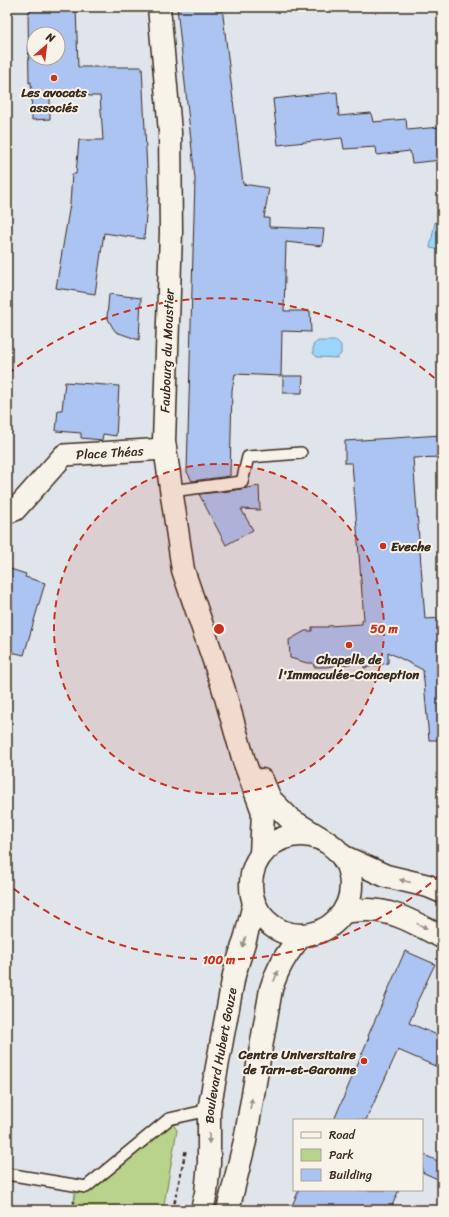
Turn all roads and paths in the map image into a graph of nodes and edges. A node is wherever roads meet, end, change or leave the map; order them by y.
1 (159, 7) edge
2 (165, 448) junction
3 (301, 453) dead end
4 (171, 491) junction
5 (7, 513) edge
6 (223, 687) junction
7 (322, 839) junction
8 (261, 854) junction
9 (342, 856) junction
10 (442, 892) edge
11 (254, 904) junction
12 (344, 912) junction
13 (301, 936) junction
14 (442, 937) edge
15 (209, 1110) junction
16 (7, 1174) edge
17 (202, 1210) edge
18 (228, 1210) edge

1 - 2 main road, Faubourg du Moustier
2 - 4 main road, Faubourg du Moustier
2 - 5 street, Place Théas
3 - 4 lane
4 - 6 main road, Faubourg du Moustier
6 - 7 main road, Faubourg du Moustier
6 - 8 main road, Faubourg du Moustier
7 - 8 main road
7 - 9 main road
8 - 11 main road
10 -> 9 main road
9 - 12 main road
11 - 13 main road
11 -> 15 main road, Boulevard Hubert Gouze
12 - 13 main road
12 -> 14 main road
18 -> 13 main road
15 - 16 lane
15 -> 17 main road, Boulevard Hubert Gouze

